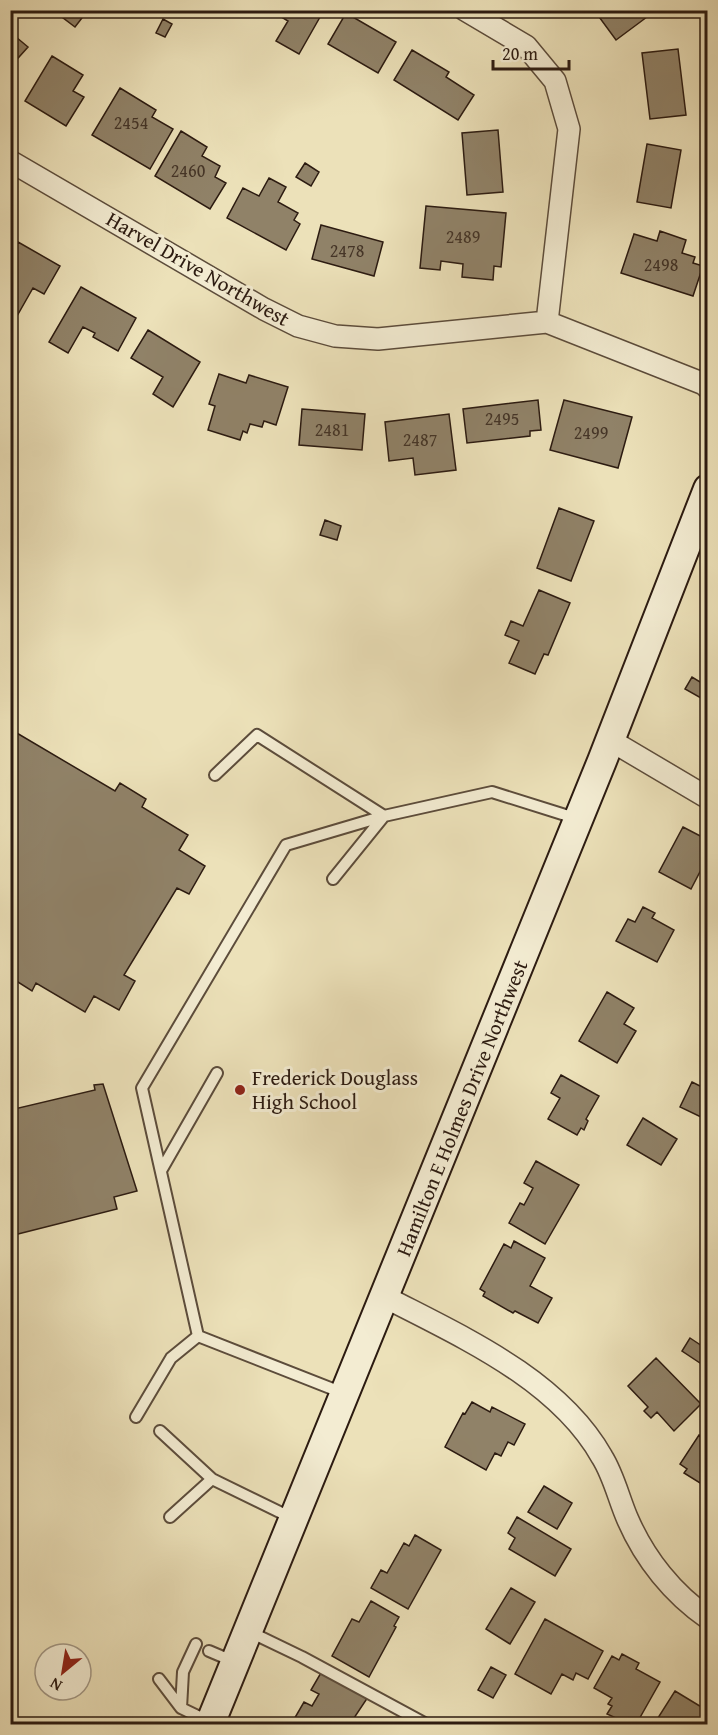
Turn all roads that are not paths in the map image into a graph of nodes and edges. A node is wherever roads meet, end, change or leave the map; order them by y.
1 (465, 10) edge
2 (10, 161) edge
3 (547, 322) junction
4 (708, 388) edge
5 (708, 489) edge
6 (610, 740) junction
7 (215, 775) dead end
8 (708, 798) edge
9 (384, 816) junction
10 (579, 819) junction
11 (333, 879) dead end
12 (217, 1073) dead end
13 (162, 1169) junction
14 (385, 1297) junction
15 (198, 1336) junction
16 (345, 1394) junction
17 (136, 1417) dead end
18 (160, 1431) dead end
19 (212, 1479) junction
20 (170, 1517) dead end
21 (294, 1519) junction
22 (708, 1618) edge
23 (248, 1631) junction
24 (196, 1644) dead end
25 (209, 1651) dead end
26 (236, 1662) junction
27 (159, 1680) dead end
28 (181, 1708) junction
29 (210, 1723) edge
30 (426, 1725) edge

1 - 3 street
2 - 3 street, Harvel Drive Northwest
3 - 4 street, Harvel Drive Northwest
5 - 6 main road, Hamilton E Holmes Drive Northwest
6 - 8 street
6 - 10 main road, Hamilton E Holmes Drive Northwest
7 - 9 lane
9 - 10 lane
9 - 11 lane
9 - 13 lane
10 - 14 main road, Hamilton E Holmes Drive Northwest
12 - 13 lane
13 - 15 lane
14 - 16 main road, Hamilton E Holmes Drive Northwest
14 - 22 street
15 - 16 lane
15 - 17 lane
16 - 21 main road, Hamilton E Holmes Drive Northwest
18 - 19 lane
19 - 20 lane
19 - 21 lane
21 - 23 main road, Hamilton E Holmes Drive Northwest
23 - 26 main road, Hamilton E Holmes Drive Northwest
23 - 30 lane
24 - 28 lane
25 - 26 lane
26 - 29 main road, Hamilton E Holmes Drive Northwest
27 - 28 lane
28 - 29 lane

